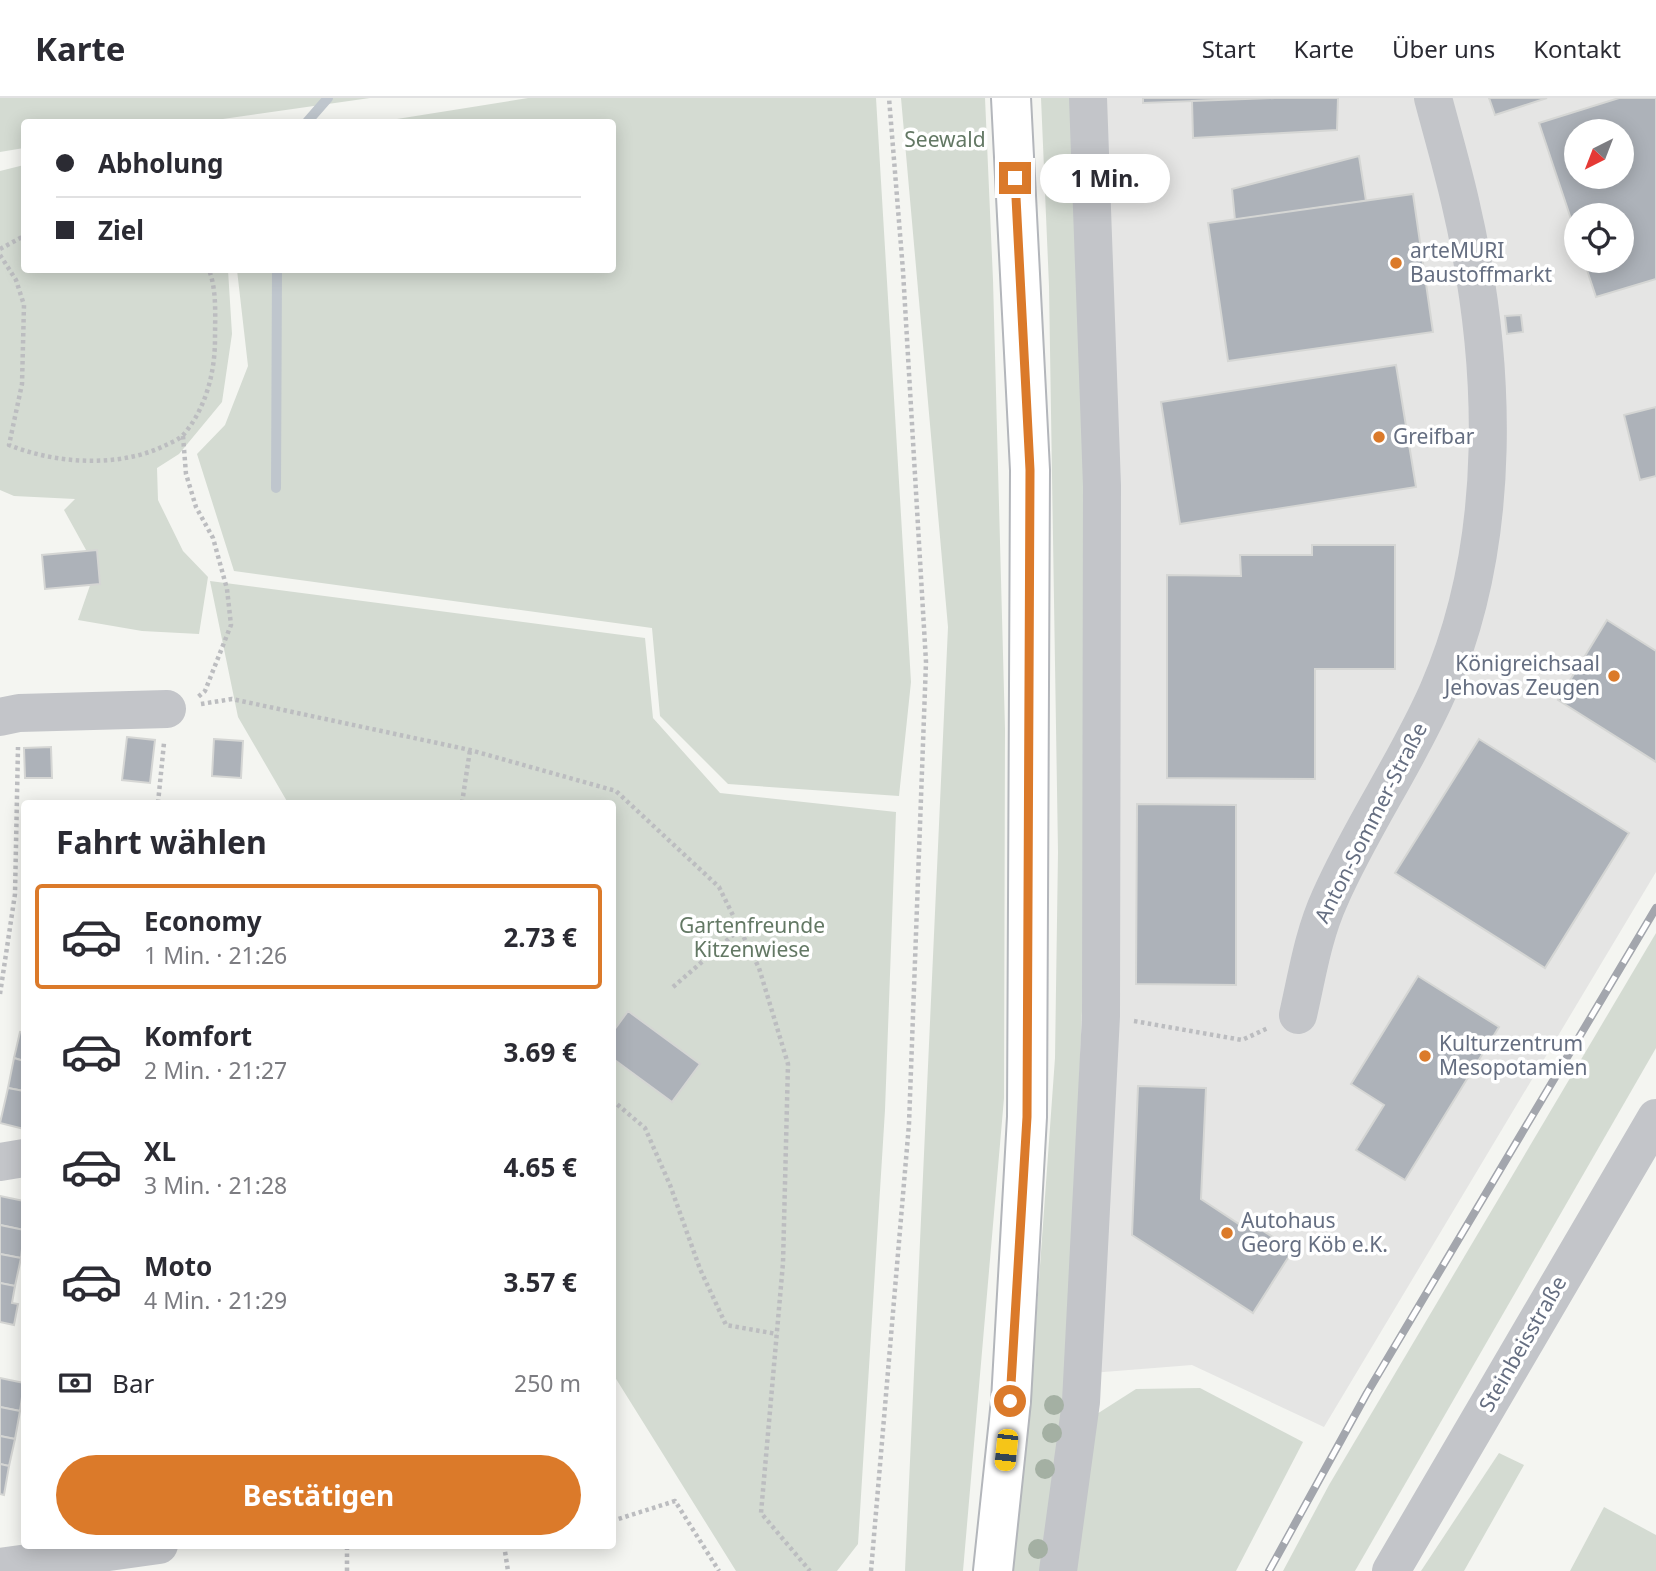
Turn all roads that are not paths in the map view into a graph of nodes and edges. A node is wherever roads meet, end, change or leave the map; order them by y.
1 (1012, 98) edge
2 (1087, 98) edge
3 (1433, 98) edge
4 (177, 708) road end
5 (9, 715) edge
6 (1298, 1015) road end
7 (1656, 1118) edge
8 (21, 1158) edge
9 (0, 1162) edge
10 (130, 1549) edge
11 (0, 1567) edge
12 (993, 1571) edge
13 (1058, 1571) edge
14 (1391, 1571) edge

1 - 12 main road
2 - 13 street
3 - 6 street, Anton-Sommer-Straße
4 - 5 street
7 - 14 street, Steinbeisstraße
8 - 9 street
10 - 11 street

